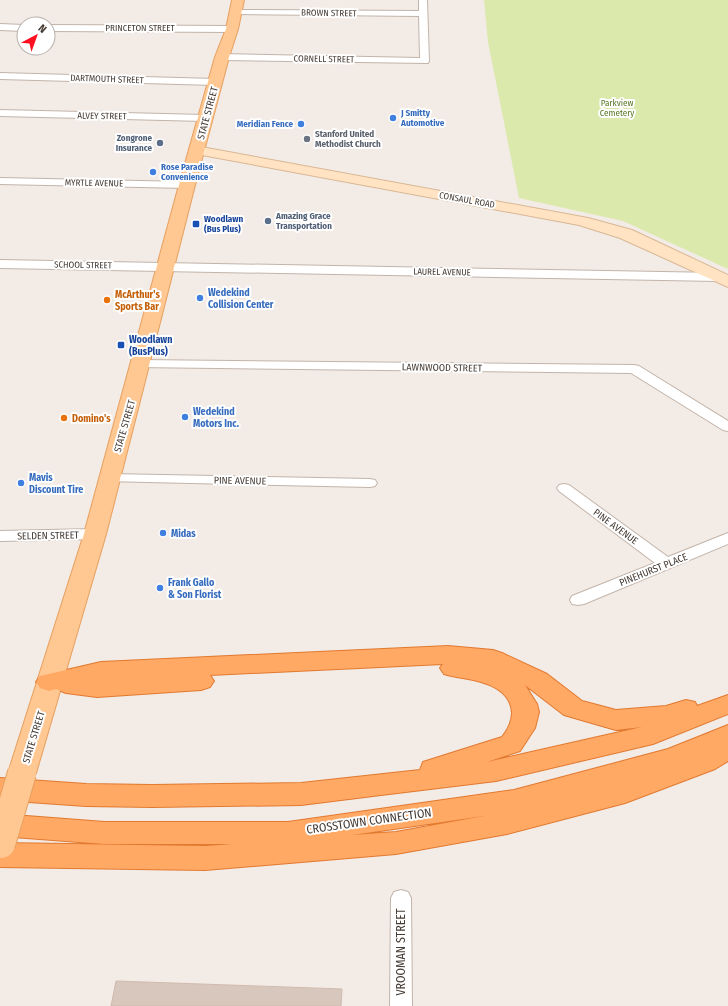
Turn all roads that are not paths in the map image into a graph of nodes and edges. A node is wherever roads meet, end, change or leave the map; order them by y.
1 (423, 0) edge
2 (237, 6) edge
3 (423, 14) junction
4 (0, 27) edge
5 (16, 28) edge
6 (56, 28) edge
7 (232, 29) junction
8 (222, 57) junction
9 (0, 76) edge
10 (215, 82) junction
11 (0, 113) edge
12 (205, 118) junction
13 (196, 150) junction
14 (0, 181) edge
15 (187, 184) junction
16 (0, 264) edge
17 (166, 266) junction
18 (723, 280) edge
19 (140, 364) junction
20 (728, 427) edge
21 (109, 478) junction
22 (370, 482) dead end
23 (564, 488) dead end
24 (95, 534) junction
25 (0, 536) edge
26 (728, 538) edge
27 (668, 564) junction
28 (578, 600) dead end
29 (49, 682) junction
30 (728, 698) edge
31 (728, 704) edge
32 (728, 735) edge
33 (728, 749) edge
34 (381, 785) junction
35 (0, 789) edge
36 (0, 843) edge
37 (401, 898) dead end
38 (401, 1006) edge

1 - 3 street
2 - 3 street, BROWN STREET
2 - 7 main road, STATE STREET
3 - 8 street, CORNELL STREET
4 - 5 street
6 - 7 street, PRINCETON STREET
7 - 8 main road, STATE STREET
8 - 10 main road, STATE STREET
9 - 10 street, DARTMOUTH STREET
10 - 12 main road, STATE STREET
11 - 12 street, ALVEY STREET
12 - 13 main road, STATE STREET
13 - 15 main road, STATE STREET
13 - 18 street, CONSAUL ROAD
14 - 15 street, MYRTLE AVENUE
15 - 17 main road, STATE STREET
16 - 17 street, SCHOOL STREET
17 - 18 street, LAUREL AVENUE
17 - 19 main road, STATE STREET
19 - 20 street, LAWNWOOD STREET
19 - 21 main road, STATE STREET
21 - 22 street, PINE AVENUE
21 - 24 main road, STATE STREET
23 - 27 street, PINE AVENUE
24 - 25 street, SELDEN STREET
24 - 29 main road, STATE STREET
26 - 27 street, PINEHURST PLACE
27 - 28 street, PINEHURST PLACE
29 - 30 highway
29 - 34 highway
29 - 36 main road, STATE STREET, bridge
31 - 34 highway
32 - 36 highway, CROSSTOWN CONNECTION
33 - 36 highway
34 - 35 highway
37 - 38 street, VROOMAN STREET

